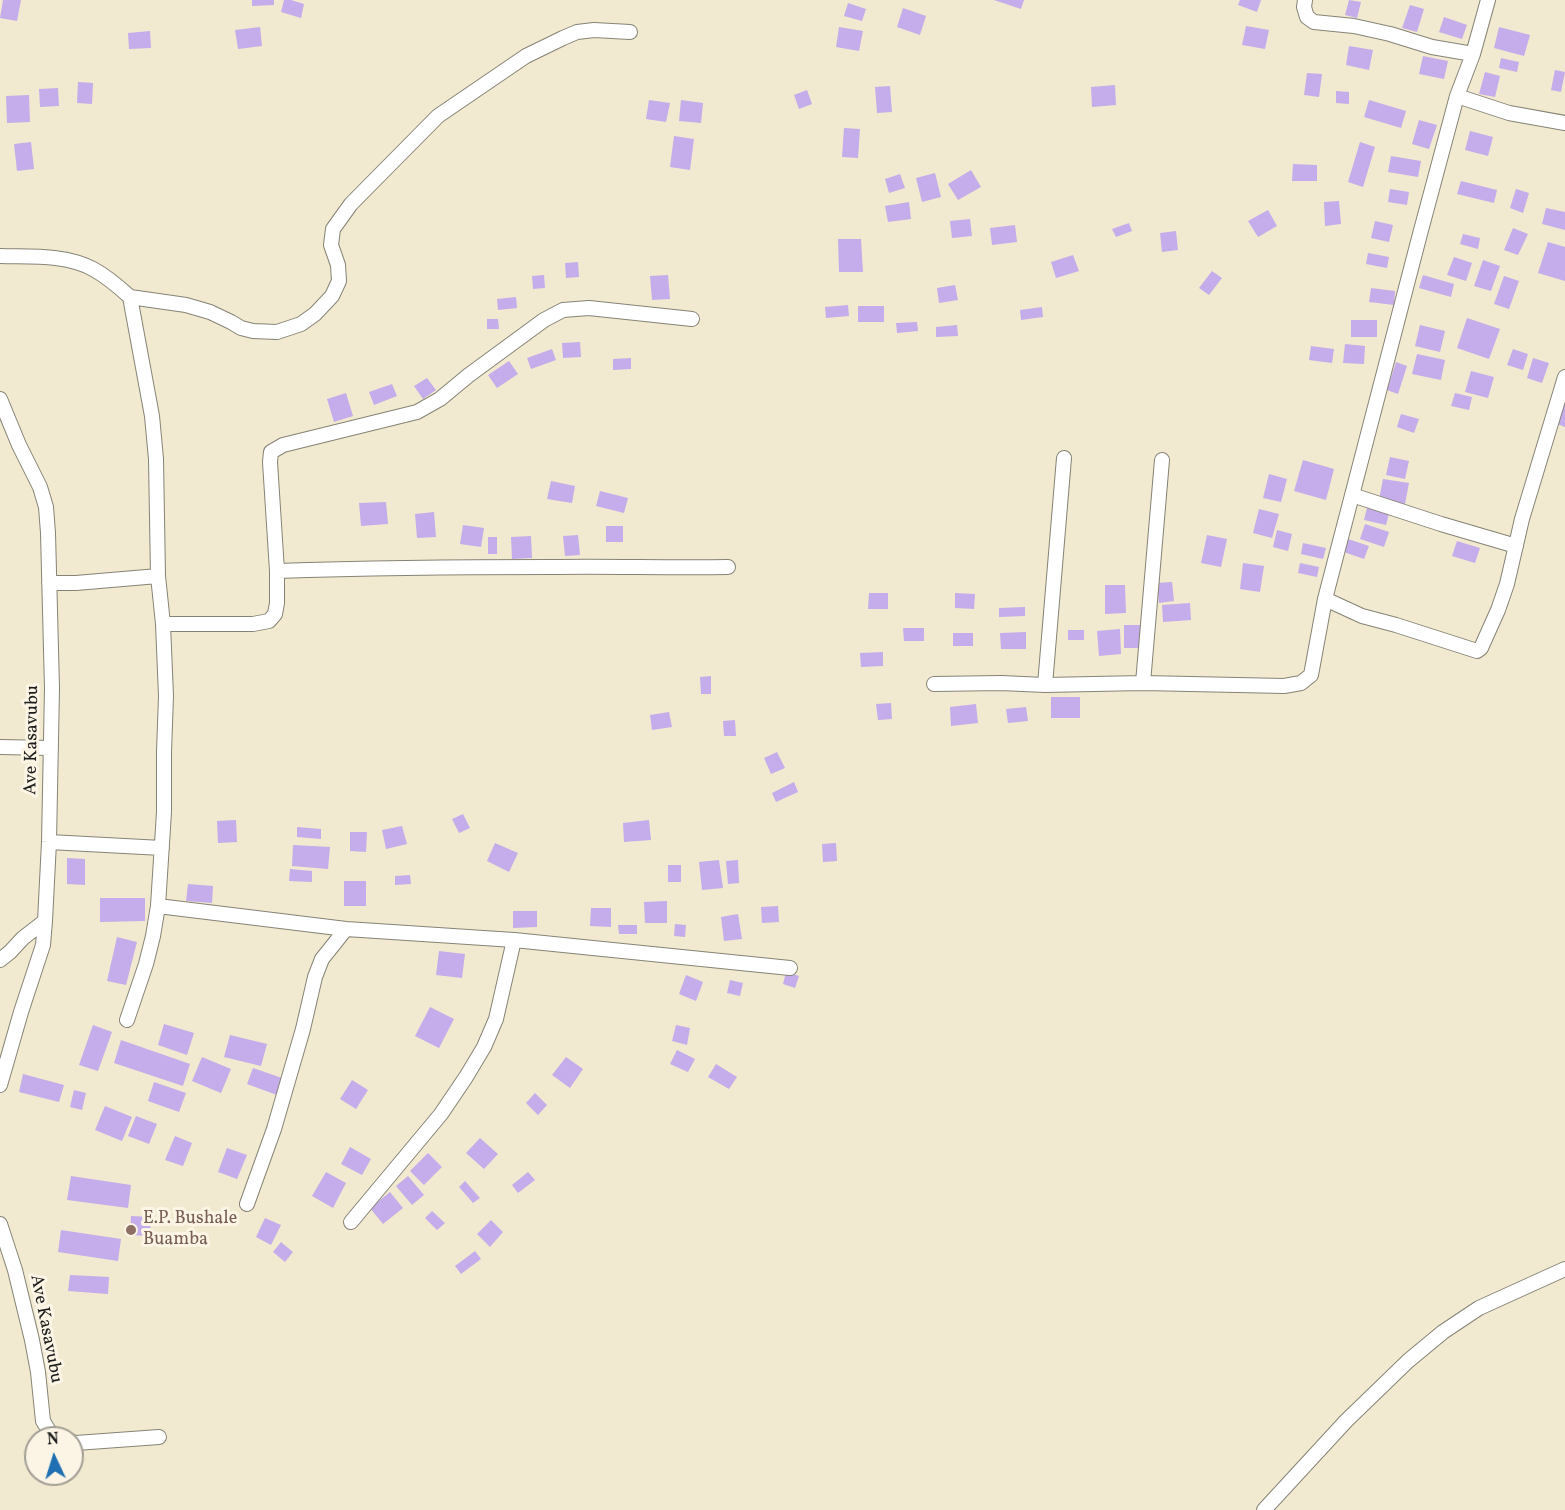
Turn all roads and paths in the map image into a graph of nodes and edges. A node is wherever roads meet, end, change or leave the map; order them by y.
1 (1305, 0) edge
2 (1488, 0) edge
3 (630, 32) dead end
4 (1473, 54) junction
5 (1457, 96) junction
6 (1565, 123) edge
7 (0, 256) edge
8 (130, 297) junction
9 (692, 319) dead end
10 (1565, 377) edge
11 (0, 399) edge
12 (1065, 458) dead end
13 (1162, 460) dead end
14 (1352, 495) junction
15 (1515, 546) junction
16 (728, 567) dead end
17 (277, 571) junction
18 (158, 576) junction
19 (49, 583) junction
20 (1325, 599) junction
21 (163, 624) junction
22 (1143, 683) junction
23 (934, 684) dead end
24 (1045, 685) junction
25 (0, 747) edge
26 (51, 748) junction
27 (49, 842) junction
28 (162, 848) junction
29 (158, 906) junction
30 (45, 921) junction
31 (346, 929) junction
32 (514, 940) junction
33 (0, 960) edge
34 (790, 968) dead end
35 (126, 1020) dead end
36 (0, 1086) edge
37 (247, 1204) dead end
38 (351, 1222) dead end
39 (0, 1224) edge
40 (1565, 1269) edge
41 (46, 1426) edge
42 (159, 1437) dead end
43 (84, 1442) edge
44 (1264, 1510) edge

1 - 4 street
2 - 4 street
3 - 8 street
4 - 5 street
5 - 6 street
5 - 14 street
7 - 8 street
8 - 18 street
9 - 17 street
10 - 15 street
11 - 19 street, Ave Kasavubu
12 - 24 street
13 - 22 street
14 - 15 street
14 - 20 street
15 - 20 street
16 - 17 street
17 - 21 street
18 - 19 street
18 - 21 street
19 - 26 street, Ave Kasavubu
20 - 22 street
21 - 28 street
22 - 24 street
23 - 24 street
25 - 26 street
26 - 27 street, Ave Kasavubu
27 - 28 street
27 - 30 street, Ave Kasavubu
28 - 29 street
29 - 31 street
29 - 35 street
30 - 33 street
30 - 36 street, Ave Kasavubu
31 - 32 street
31 - 37 street
32 - 34 street
32 - 38 street
39 - 41 street, Ave Kasavubu
40 - 44 street
42 - 43 street

